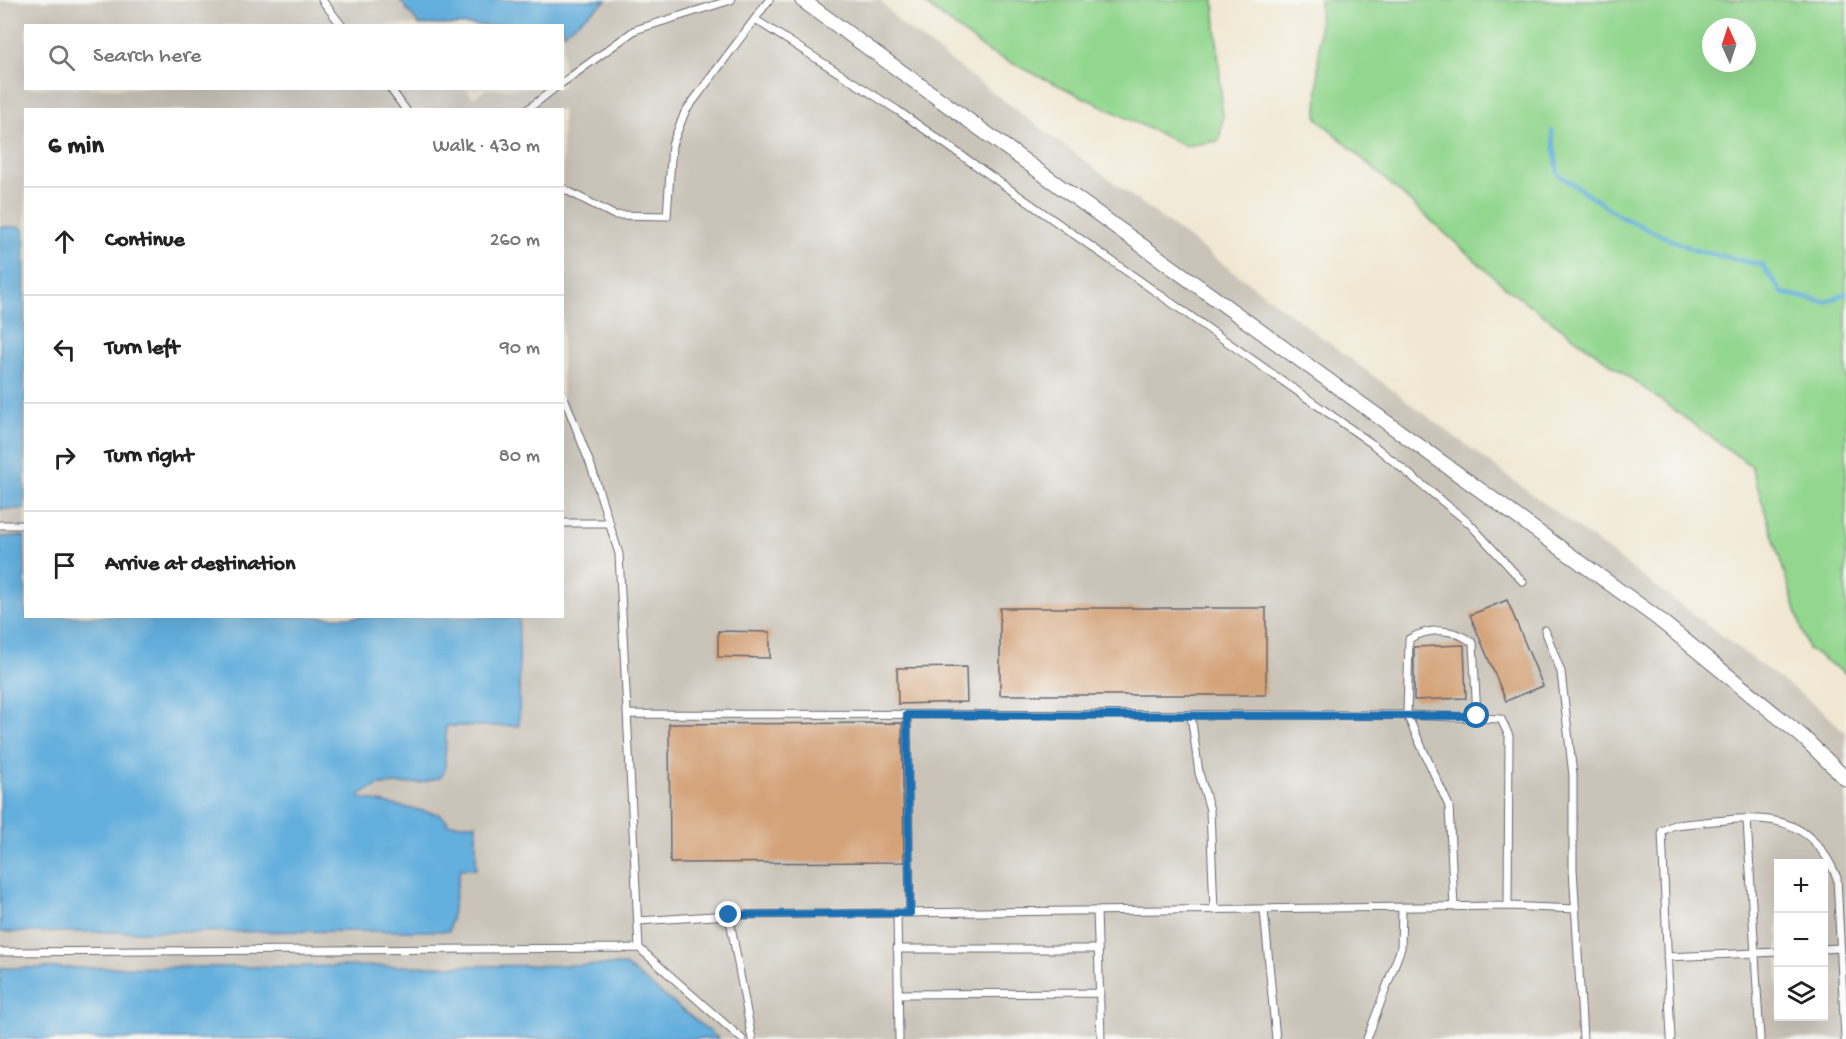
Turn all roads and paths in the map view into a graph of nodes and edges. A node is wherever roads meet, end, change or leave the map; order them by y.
1 (322, 0) edge
2 (731, 0) edge
3 (769, 0) edge
4 (802, 0) edge
5 (756, 20) junction
6 (340, 24) edge
7 (564, 82) edge
8 (391, 90) edge
9 (552, 90) edge
10 (405, 108) edge
11 (530, 108) edge
12 (564, 189) edge
13 (564, 397) edge
14 (564, 523) edge
15 (610, 523) junction
16 (0, 525) edge
17 (24, 525) edge
18 (1523, 582) dead end
19 (1545, 630) dead end
20 (628, 714) junction
21 (907, 715) junction
22 (1191, 715) junction
23 (1407, 715) junction
24 (1477, 716) junction
25 (1846, 779) edge
26 (1746, 820) junction
27 (1508, 906) junction
28 (1454, 907) junction
29 (1402, 908) junction
30 (1576, 909) junction
31 (1097, 910) junction
32 (1214, 910) junction
33 (1264, 910) junction
34 (897, 913) junction
35 (910, 913) junction
36 (729, 915) junction
37 (638, 921) junction
38 (639, 948) junction
39 (1840, 948) junction
40 (1098, 949) junction
41 (1828, 949) edge
42 (897, 950) junction
43 (1774, 951) edge
44 (0, 952) edge
45 (1755, 953) junction
46 (1668, 957) junction
47 (1100, 993) junction
48 (898, 994) junction
49 (742, 1039) edge
50 (752, 1039) edge
51 (899, 1039) edge
52 (1101, 1039) edge
53 (1276, 1039) edge
54 (1367, 1039) edge
55 (1583, 1039) edge
56 (1671, 1039) edge
57 (1760, 1039) edge
58 (1845, 1039) edge

1 - 6 lane
2 - 7 lane
3 - 5 lane
4 - 25 street
5 - 12 lane
5 - 18 lane
8 - 10 lane
9 - 11 lane
13 - 15 lane
14 - 15 lane
15 - 20 lane
16 - 17 lane
19 - 30 lane
20 - 21 lane
20 - 37 lane
21 - 22 lane
21 - 35 lane
22 - 23 lane
22 - 32 lane
23 - 24 lane
23 - 24 lane
23 - 28 lane
24 - 27 lane
26 - 39 lane
26 - 45 lane
26 - 46 lane
27 - 28 lane
27 - 30 lane
28 - 29 lane
29 - 33 lane
29 - 54 lane
30 - 55 lane
31 - 32 lane
31 - 35 lane
31 - 40 lane
32 - 33 lane
33 - 53 lane
34 - 35 lane
34 - 36 lane
34 - 42 lane
36 - 37 lane
36 - 50 lane
37 - 38 lane
38 - 44 lane
38 - 49 lane
39 - 41 lane
39 - 58 lane
40 - 42 lane
40 - 47 lane
42 - 48 lane
43 - 45 lane
45 - 46 lane
45 - 57 lane
46 - 56 lane
47 - 48 lane
47 - 52 lane
48 - 51 lane

